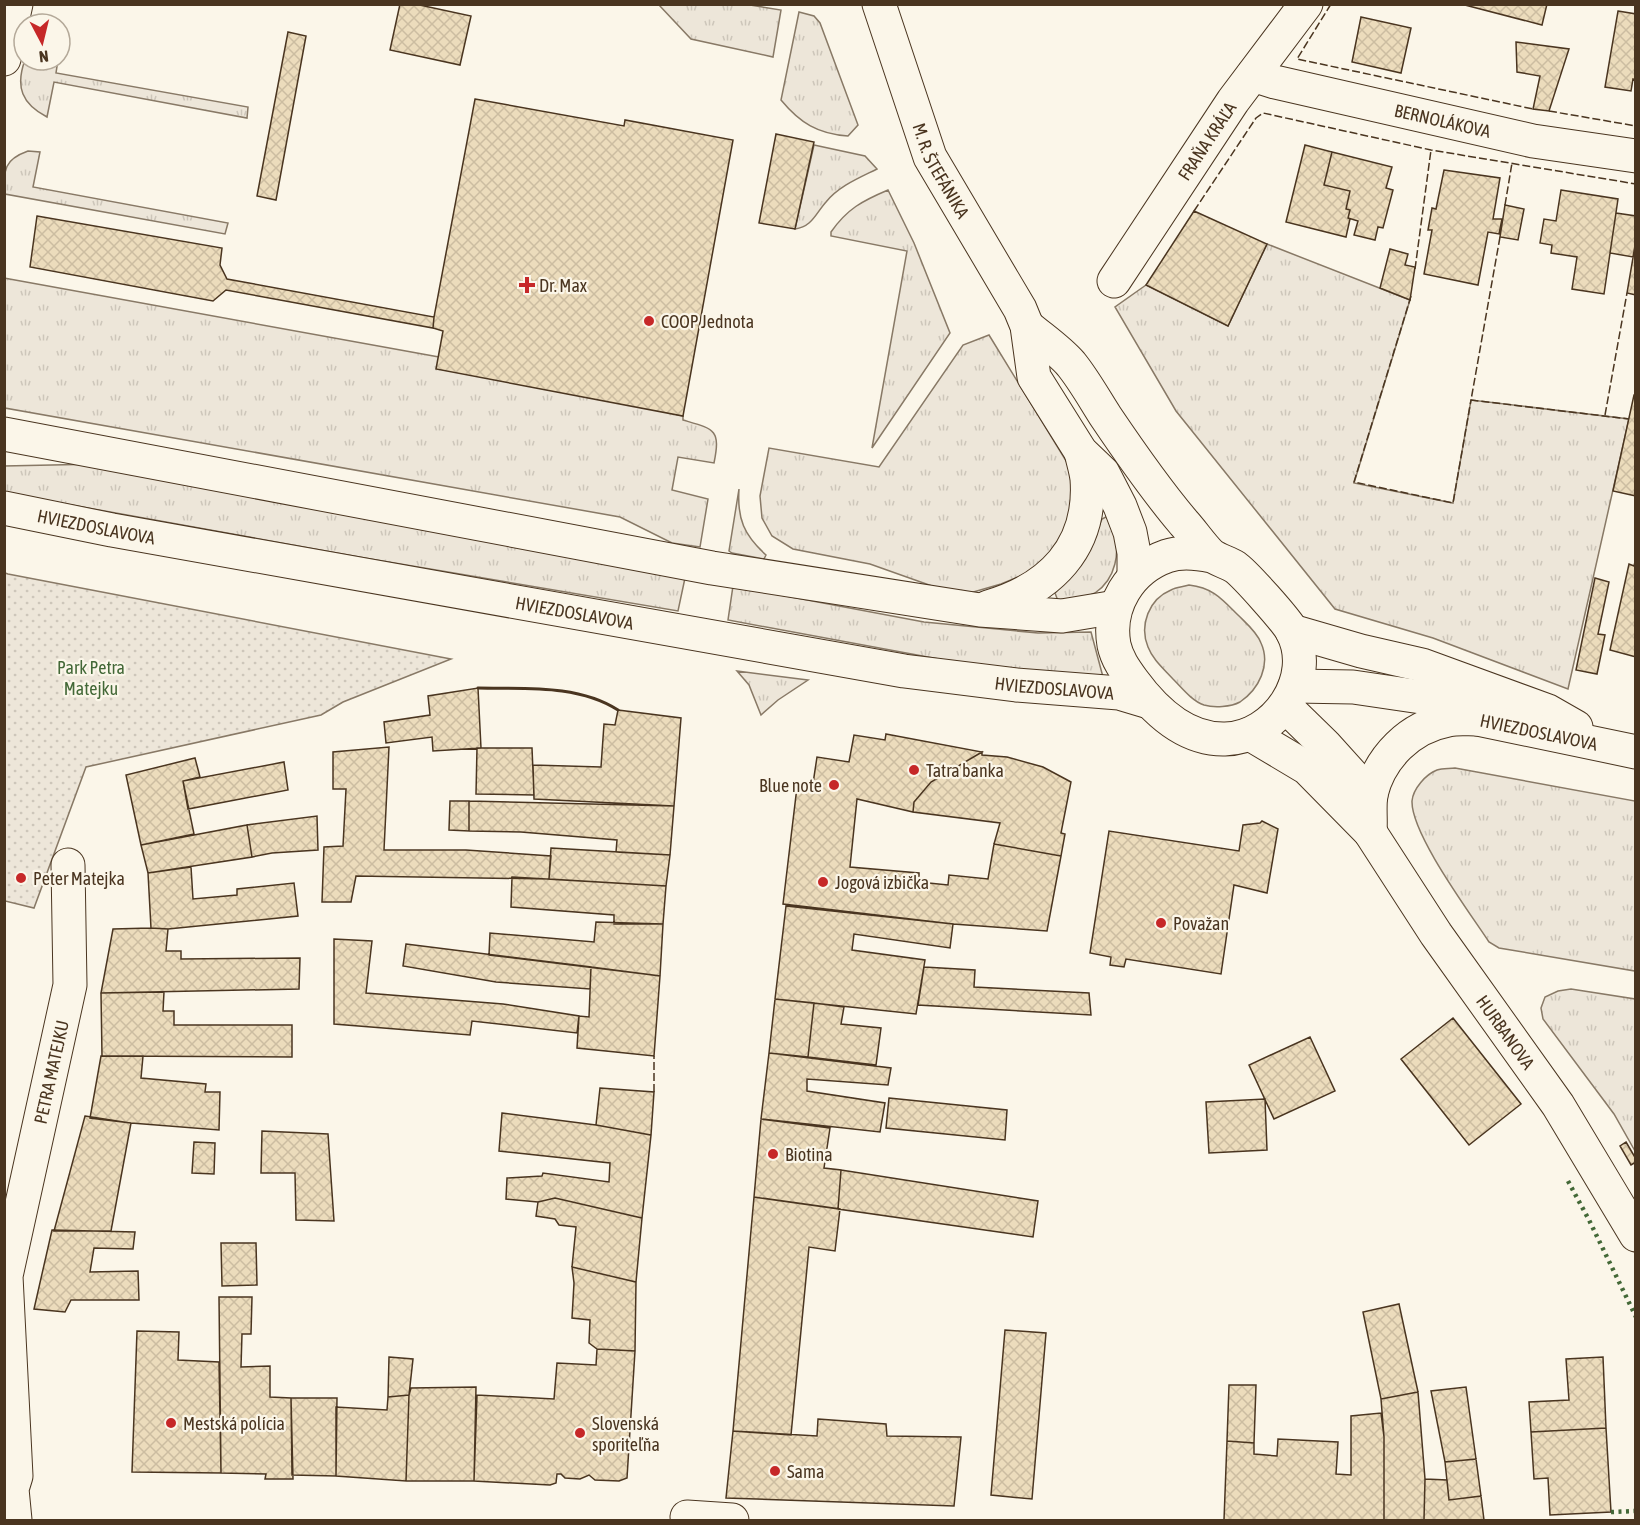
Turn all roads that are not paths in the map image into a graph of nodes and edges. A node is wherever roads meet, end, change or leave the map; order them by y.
1 (16, 4) edge
2 (879, 4) edge
3 (1306, 4) edge
4 (4, 59) edge
5 (1253, 75) junction
6 (1635, 156) edge
7 (1114, 281) dead end
8 (1027, 326) junction
9 (4, 434) edge
10 (1081, 452) junction
11 (4, 508) edge
12 (1212, 556) junction
13 (1134, 576) junction
14 (1116, 607) junction
15 (980, 610) junction
16 (1292, 630) junction
17 (1290, 696) junction
18 (1149, 702) junction
19 (1478, 719) junction
20 (1250, 734) junction
21 (1622, 749) edge
22 (1371, 796) junction
23 (1370, 832) junction
24 (68, 866) dead end
25 (1635, 1235) edge
26 (13, 1505) edge
27 (687, 1517) dead end
28 (732, 1521) edge

1 - 4 street
2 - 8 street, M. R. ŠTEFÁNIKA
3 - 5 street, FRAŇA KRÁĽA
5 - 6 street, BERNOLÁKOVA
5 - 7 street, FRAŇA KRÁĽA
8 - 10 street, M. R. ŠTEFÁNIKA
8 - 12 street, M. R. ŠTEFÁNIKA
9 - 15 street
10 - 13 street, M. R. ŠTEFÁNIKA
10 - 15 street, M. R. ŠTEFÁNIKA
11 - 18 street, HVIEZDOSLAVOVA
12 - 13 street
12 - 16 street
13 - 14 street
14 - 15 street
14 - 18 street
16 - 17 street
16 - 21 street, HVIEZDOSLAVOVA
17 - 19 street, HVIEZDOSLAVOVA
17 - 20 street
17 - 22 street
18 - 20 street
19 - 21 street, HVIEZDOSLAVOVA
19 - 22 street
20 - 23 street, HURBANOVA
22 - 23 street
23 - 25 street, HURBANOVA
24 - 26 street, PETRA MATEJKU
27 - 28 street

